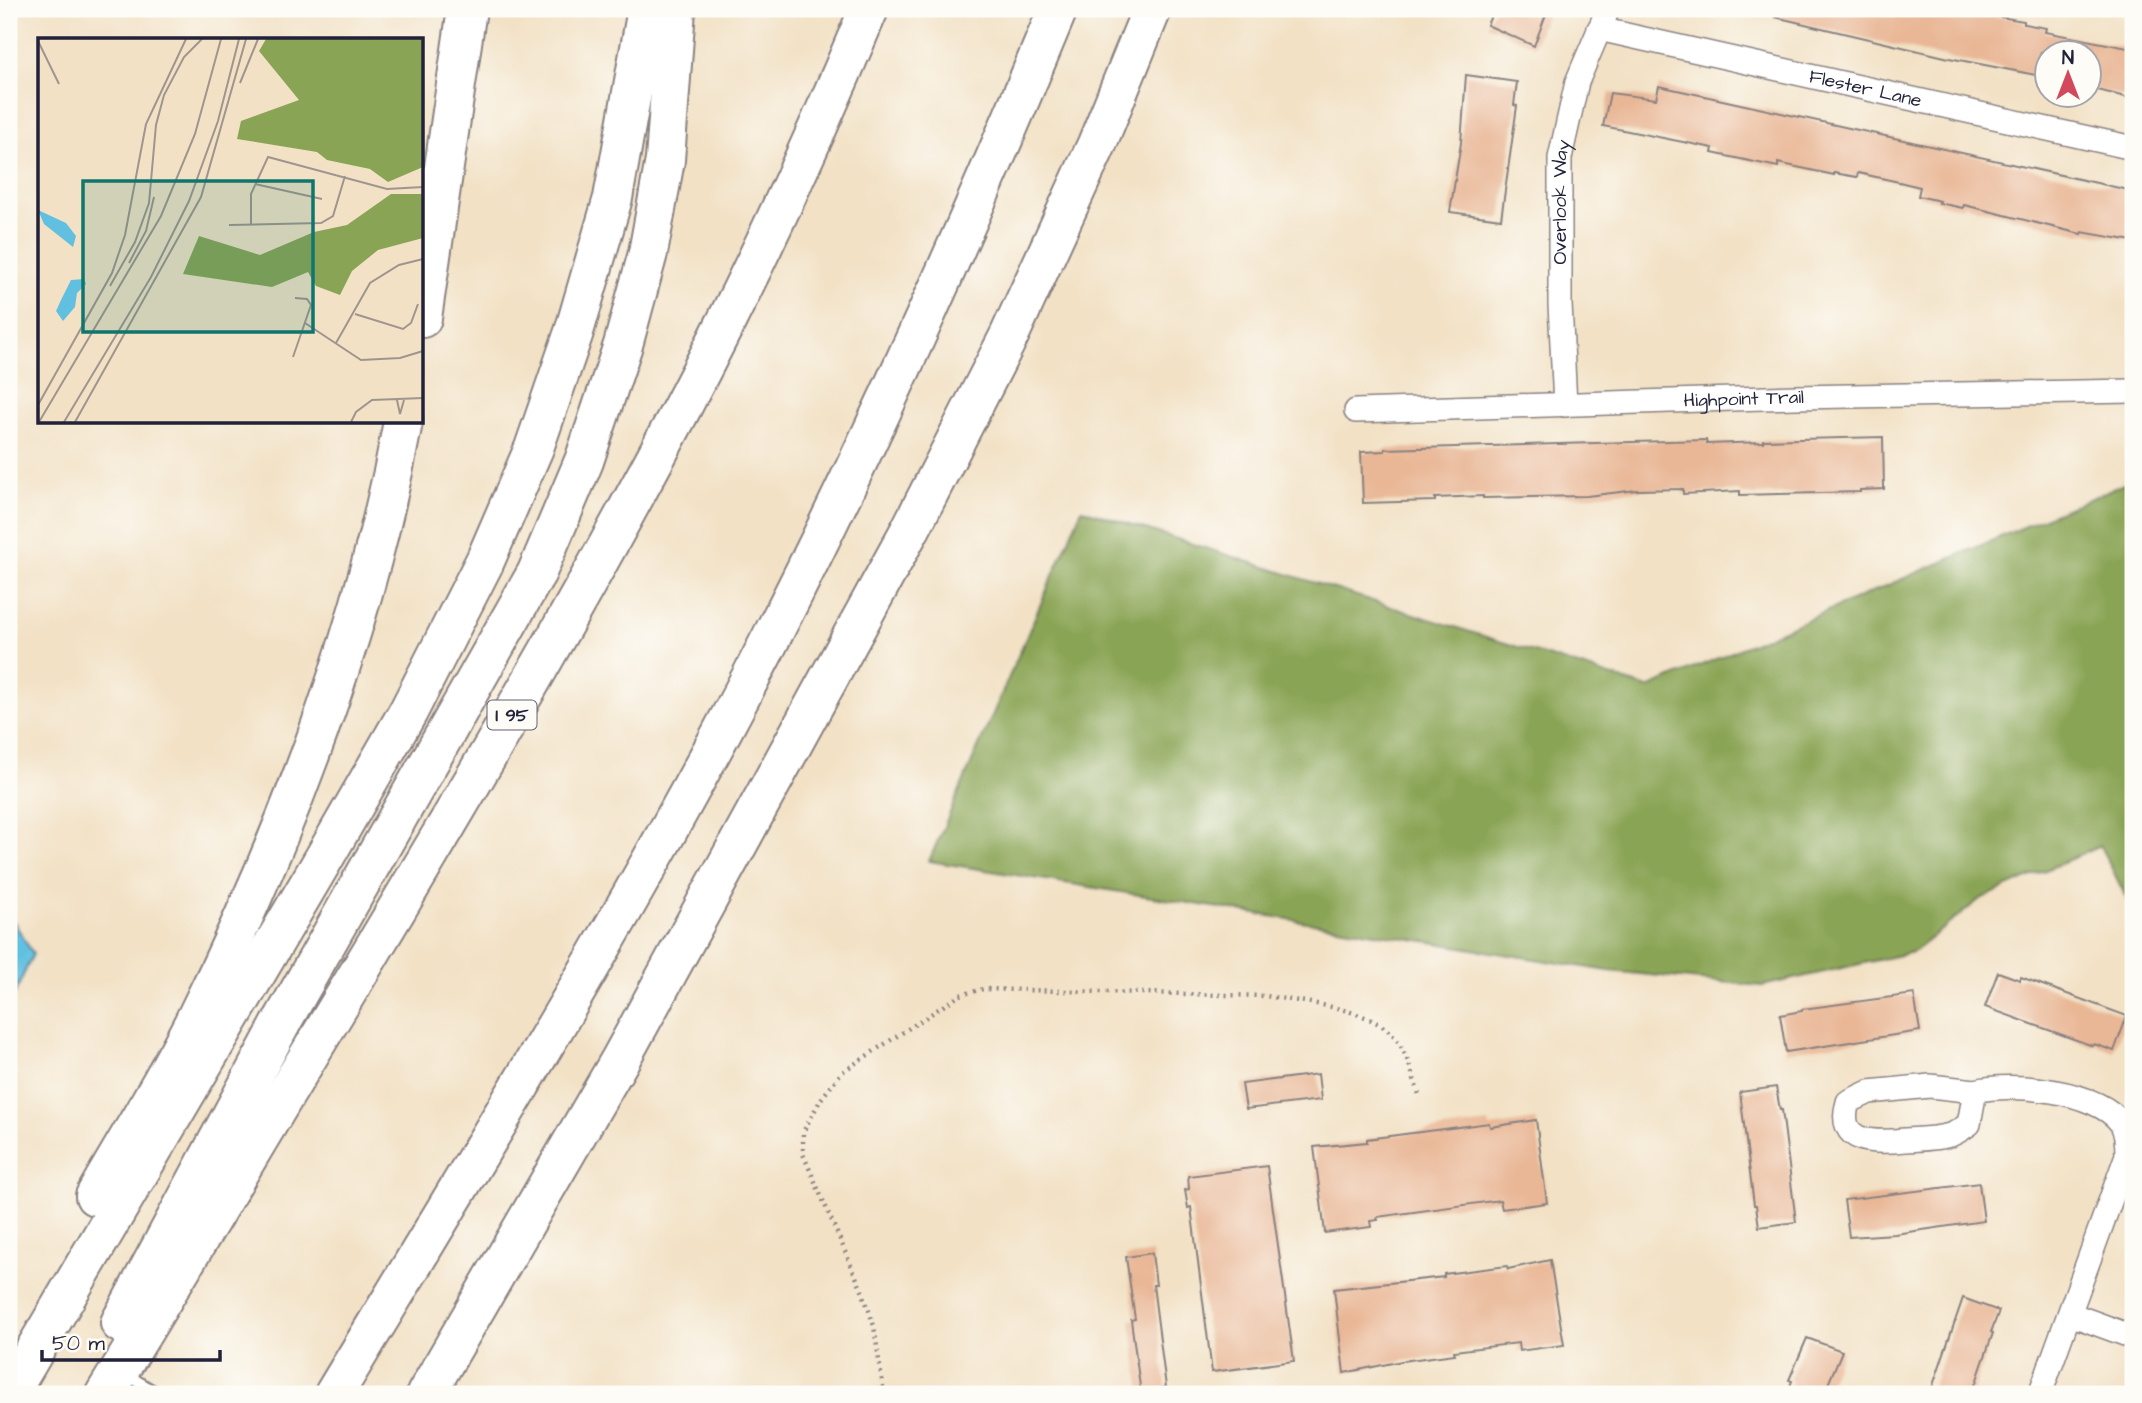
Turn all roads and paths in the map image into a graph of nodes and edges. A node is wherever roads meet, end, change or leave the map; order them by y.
1 (467, 9) edge
2 (647, 9) edge
3 (676, 9) edge
4 (869, 9) edge
5 (1058, 9) edge
6 (1152, 9) edge
7 (1604, 19) edge
8 (2133, 148) edge
9 (424, 304) edge
10 (2133, 391) edge
11 (1565, 405) junction
12 (1356, 411) dead end
13 (403, 424) edge
14 (1975, 1091) junction
15 (1419, 1095) dead end
16 (2070, 1314) junction
17 (2133, 1337) edge
18 (9, 1348) edge
19 (112, 1382) edge
20 (9, 1394) edge
21 (81, 1394) edge
22 (159, 1394) edge
23 (334, 1394) edge
24 (426, 1394) edge
25 (884, 1394) edge
26 (2040, 1394) edge

1 - 9 highway
2 - 20 highway
3 - 21 highway
4 - 19 highway, I 95
5 - 23 highway
6 - 24 highway
7 - 8 street, Flester Lane
7 - 11 street, Overlook Way
10 - 11 street, Highpoint Trail
11 - 12 street, Highpoint Trail
13 - 18 highway
14 - 14 street
14 - 16 street
15 - 25 path
16 - 17 street
16 - 26 street
19 - 22 lane

